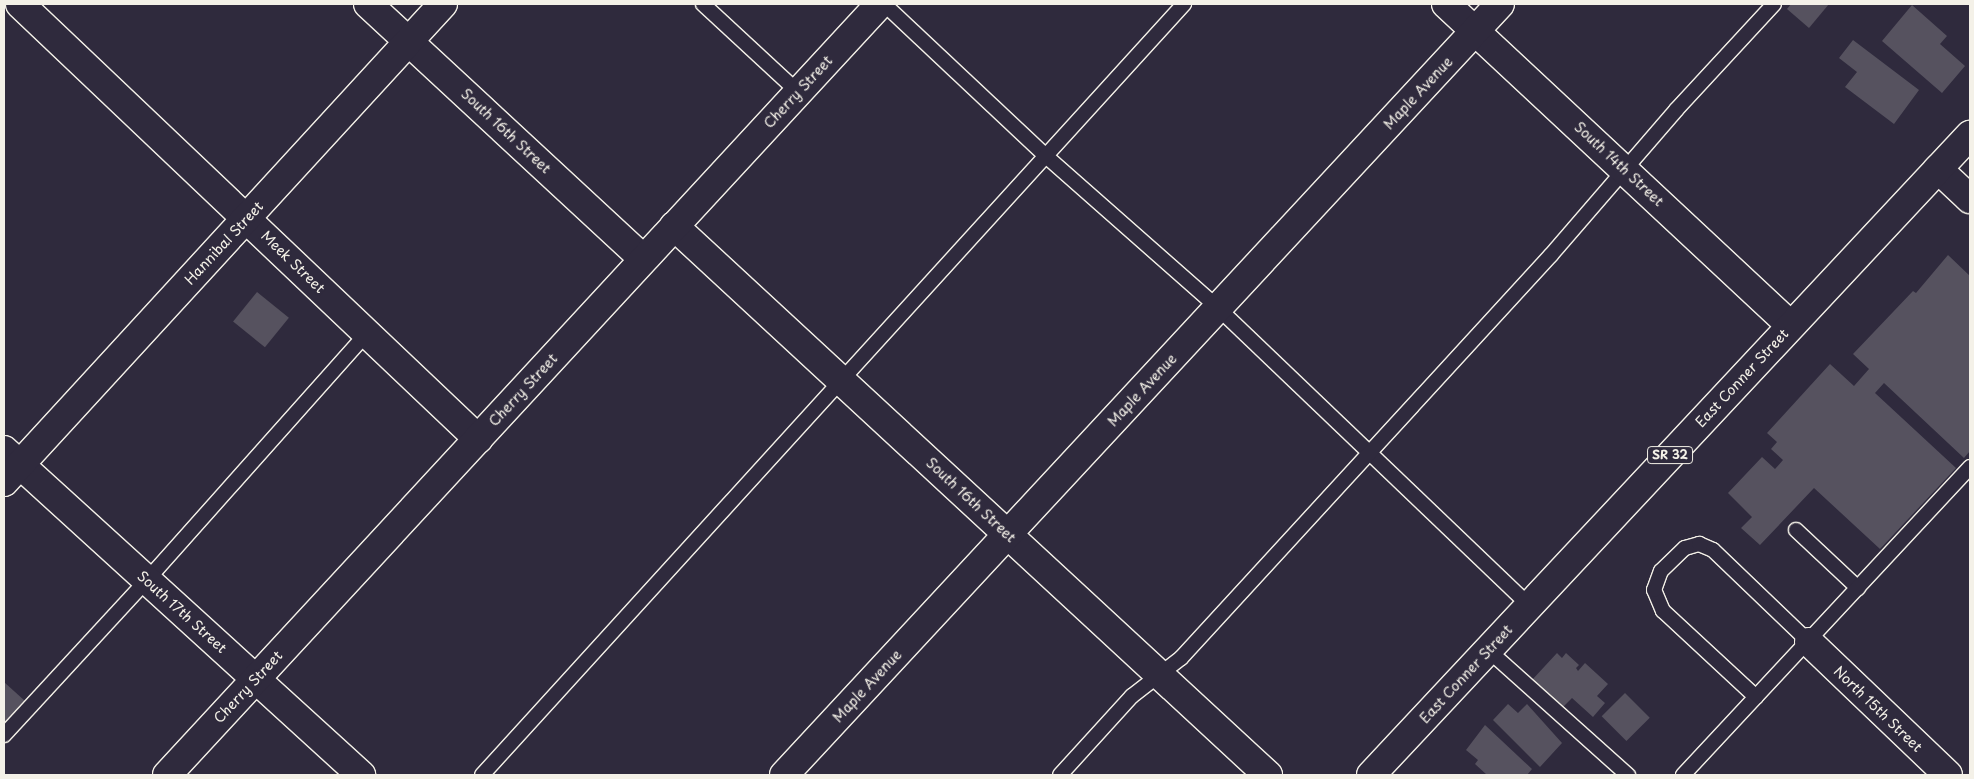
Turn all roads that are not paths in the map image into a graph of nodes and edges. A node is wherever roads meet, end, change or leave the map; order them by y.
1 (20, 4) edge
2 (368, 4) edge
3 (444, 4) edge
4 (703, 4) edge
5 (880, 4) edge
6 (884, 4) edge
7 (1184, 4) edge
8 (1446, 4) edge
9 (1500, 4) edge
10 (1770, 5) edge
11 (1475, 31) junction
12 (409, 41) junction
13 (798, 92) junction
14 (1970, 134) edge
15 (1047, 157) junction
16 (1938, 169) junction
17 (1625, 170) junction
18 (1970, 199) edge
19 (247, 218) junction
20 (674, 226) junction
21 (644, 259) junction
22 (1218, 308) junction
23 (1790, 325) junction
24 (367, 333) junction
25 (842, 381) junction
26 (478, 439) junction
27 (1369, 452) junction
28 (9, 466) edge
29 (1970, 467) edge
30 (1796, 530) dead end
31 (1008, 534) junction
32 (147, 580) junction
33 (1858, 588) junction
34 (1530, 606) junction
35 (1809, 642) junction
36 (1488, 650) junction
37 (1158, 673) junction
38 (256, 679) junction
39 (1756, 697) junction
40 (4, 735) edge
41 (167, 775) edge
42 (361, 775) edge
43 (482, 775) edge
44 (784, 775) edge
45 (1060, 775) edge
46 (1268, 775) edge
47 (1371, 775) edge
48 (1628, 775) edge
49 (1683, 775) edge
50 (1948, 775) edge

1 - 19 street, Meek Street
2 - 12 street, South 16th Street
3 - 12 street, Hannibal Street
4 - 13 lane
5 - 13 street, Cherry Street
6 - 15 lane
7 - 15 lane
8 - 11 street, South 14th Street
9 - 11 street, Maple Avenue
10 - 17 lane
11 - 17 street, South 14th Street
11 - 22 street, Maple Avenue
12 - 19 street, Hannibal Street
12 - 21 street, South 16th Street
13 - 20 street, Cherry Street
14 - 16 street, East Conner Street / SR 32
15 - 22 lane
15 - 25 lane
16 - 18 street
16 - 23 street, East Conner Street / SR 32
17 - 23 street, South 14th Street
17 - 27 lane
19 - 24 street, Meek Street
19 - 28 street, Hannibal Street
20 - 21 street, Cherry Street
20 - 25 street, South 16th Street
21 - 26 street, Cherry Street
22 - 27 lane
22 - 31 street, Maple Avenue
23 - 34 street, East Conner Street / SR 32
24 - 26 street, Meek Street
24 - 32 lane
25 - 31 street, South 16th Street
25 - 43 lane
26 - 38 street, Cherry Street
27 - 34 lane
27 - 37 lane
28 - 32 street, South 17th Street
29 - 33 lane
30 - 33 lane
31 - 37 street, South 16th Street
31 - 44 street, Maple Avenue
32 - 38 street, South 17th Street
32 - 40 lane
33 - 35 lane
34 - 36 street, East Conner Street / SR 32
35 - 39 lane
35 - 39 lane
35 - 50 street, North 15th Street
36 - 47 street, East Conner Street / SR 32
36 - 48 lane
37 - 45 lane
37 - 46 street, South 16th Street
38 - 41 street, Cherry Street
38 - 42 street, South 17th Street
39 - 49 lane

